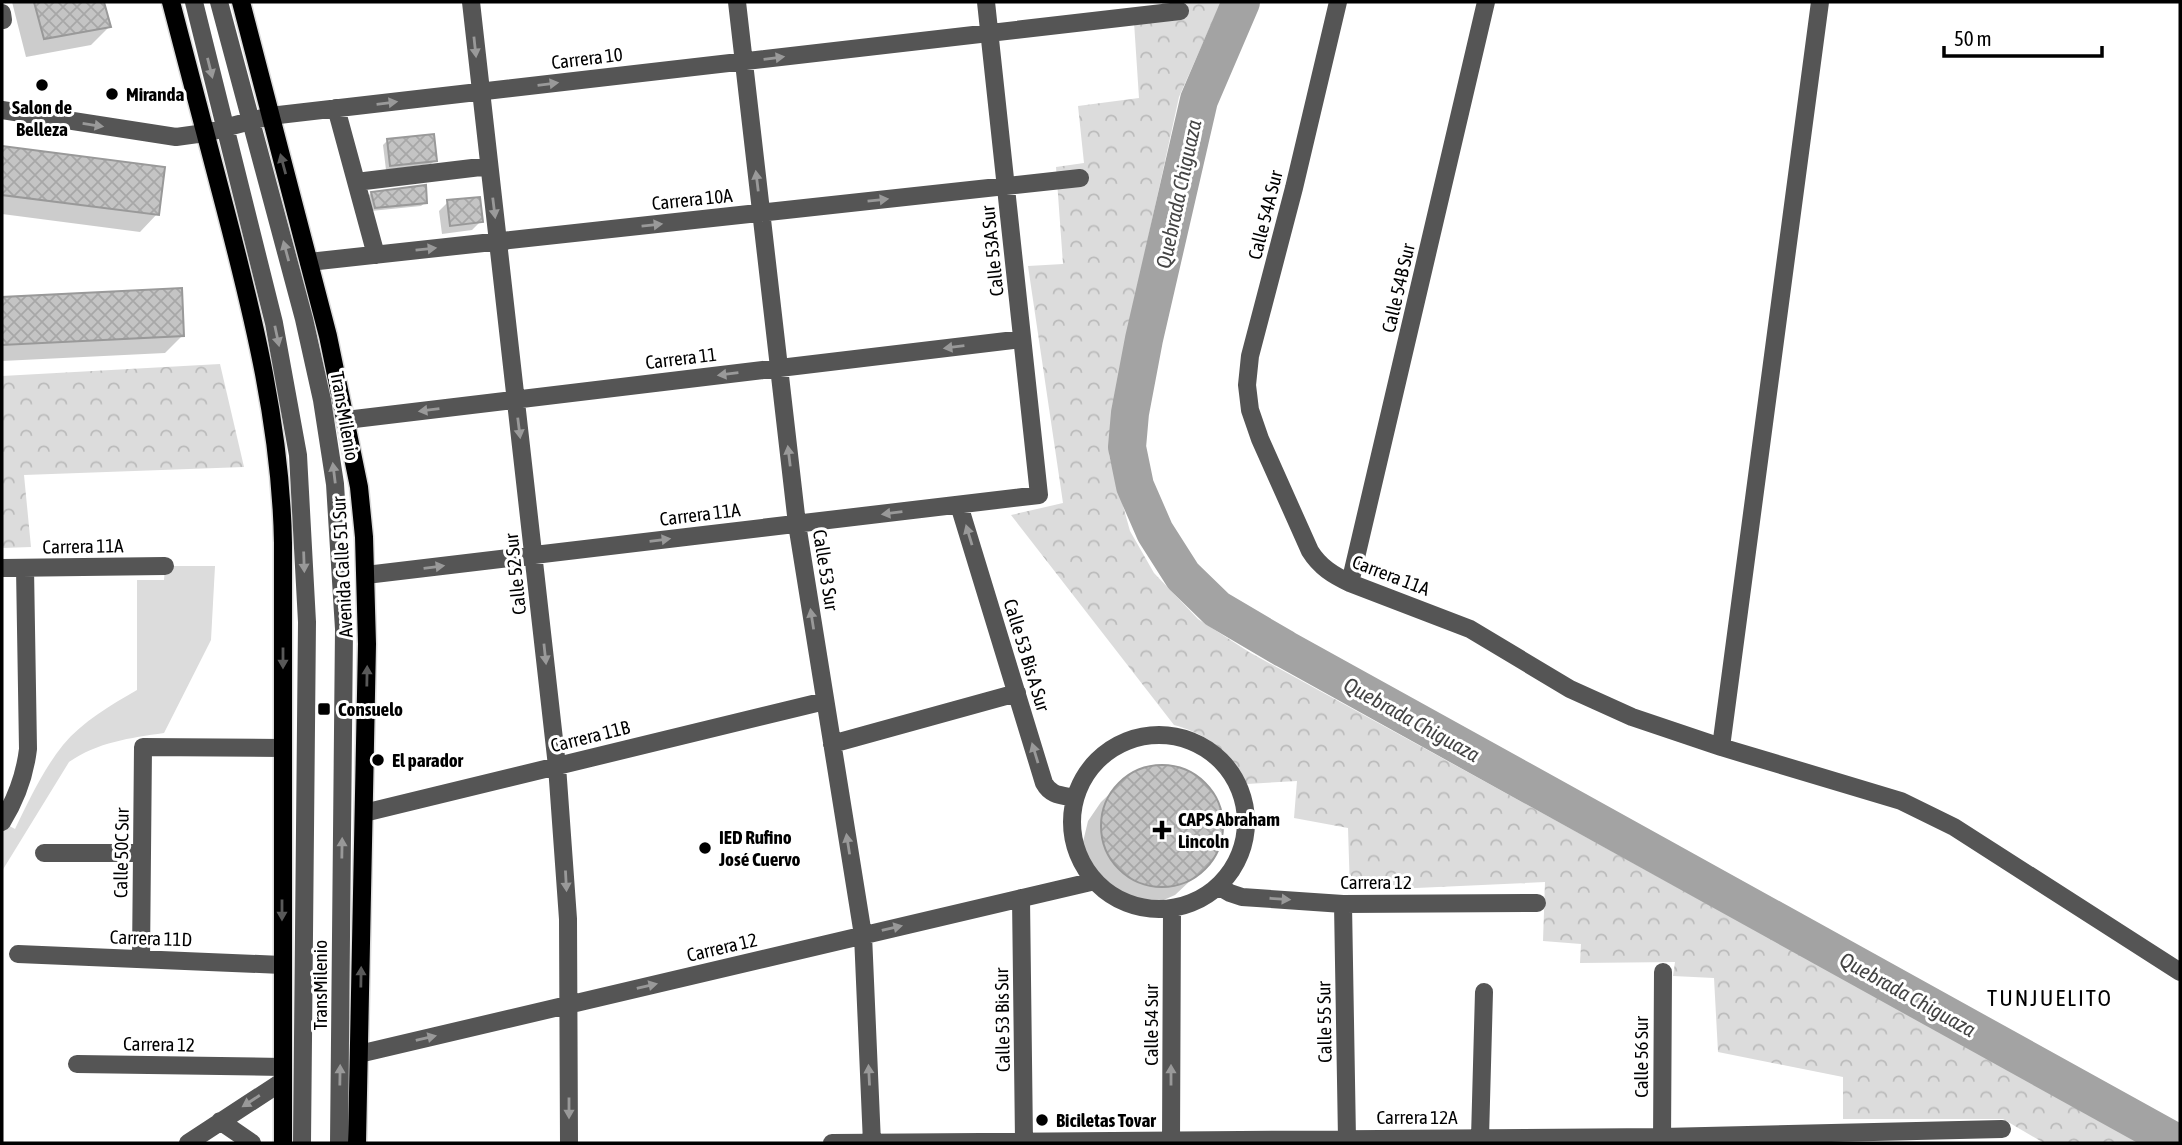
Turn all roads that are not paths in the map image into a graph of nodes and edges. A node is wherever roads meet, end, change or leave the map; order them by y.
1 (171, 2) edge
2 (194, 2) edge
3 (219, 2) edge
4 (241, 2) edge
5 (471, 2) edge
6 (737, 2) edge
7 (986, 2) edge
8 (1338, 2) edge
9 (1486, 2) edge
10 (1819, 2) edge
11 (1180, 11) dead end
12 (989, 33) junction
13 (744, 61) junction
14 (480, 92) junction
15 (336, 108) junction
16 (2, 110) edge
17 (270, 116) junction
18 (251, 121) junction
19 (225, 128) junction
20 (205, 133) junction
21 (489, 166) junction
22 (1080, 178) dead end
23 (356, 182) junction
24 (1006, 186) junction
25 (761, 213) junction
26 (498, 242) junction
27 (376, 255) junction
28 (309, 262) junction
29 (1022, 339) junction
30 (779, 368) junction
31 (516, 399) junction
32 (346, 420) junction
33 (1260, 439) joint
34 (1039, 495) joint
35 (959, 505) junction
36 (797, 524) junction
37 (534, 555) junction
38 (166, 566) dead end
39 (2, 568) edge
40 (25, 568) junction
41 (366, 575) junction
42 (1350, 583) junction
43 (1017, 693) junction
44 (825, 701) junction
45 (832, 744) junction
46 (1721, 747) junction
47 (282, 748) junction
48 (557, 766) junction
49 (1075, 797) junction
50 (364, 813) junction
51 (4, 815) edge
52 (44, 853) dead end
53 (142, 853) junction
54 (1095, 881) junction
55 (1218, 886) junction
56 (1021, 898) junction
57 (1537, 903) dead end
58 (1343, 904) junction
59 (1172, 908) junction
60 (863, 935) junction
61 (18, 954) dead end
62 (141, 959) junction
63 (282, 965) junction
64 (1663, 972) dead end
65 (2180, 972) edge
66 (1484, 992) dead end
67 (569, 1004) junction
68 (359, 1054) junction
69 (77, 1064) dead end
70 (283, 1074) junction
71 (220, 1121) junction
72 (2002, 1129) dead end
73 (1480, 1138) junction
74 (1347, 1139) junction
75 (197, 1140) edge
76 (1513, 1140) edge
77 (1662, 1140) edge
78 (1024, 1142) edge
79 (1171, 1142) edge
80 (252, 1143) edge
81 (282, 1143) edge
82 (302, 1143) edge
83 (339, 1143) edge
84 (357, 1143) edge
85 (569, 1143) edge
86 (832, 1143) edge
87 (872, 1143) edge

1 - 20 main road
2 -> 19 street, TransMilenio
3 - 18 street, TransMilenio
4 - 17 main road, Avenida Calle 51 Sur
5 -> 14 street, Calle 52 Sur
6 - 13 street, Calle 53 Sur
7 - 12 street, Calle 53A Sur
8 - 33 street, Calle 54A Sur
9 - 42 street, Calle 54B Sur
10 - 46 street
11 - 12 street, Carrera 10
13 -> 12 street, Carrera 10
12 - 24 street, Calle 53A Sur
14 -> 13 street, Carrera 10
25 -> 13 street, Calle 53 Sur
15 -> 14 street, Carrera 10
14 - 21 street, Calle 52 Sur
15 - 17 street, Carrera 10
15 - 23 street
16 -> 20 street, Carrera 10
17 - 18 street, Carrera 10
28 -> 17 main road, Avenida Calle 51 Sur
18 - 19 street, Carrera 10
83 -> 18 street, TransMilenio
19 - 20 street, Carrera 10
19 -> 82 street, TransMilenio
20 -> 47 main road
21 - 23 street
21 -> 26 street, Calle 52 Sur
22 - 24 street, Carrera 10A
23 - 27 street
25 -> 24 street, Carrera 10A
24 - 29 street, Calle 53A Sur
26 -> 25 street, Carrera 10A
25 - 30 street, Calle 53 Sur
27 -> 26 street, Carrera 10A
26 - 31 street, Calle 52 Sur
27 - 28 street, Carrera 10A
28 - 32 main road, Avenida Calle 51 Sur
29 -> 30 street, Carrera 11
29 - 34 street, Calle 53A Sur
30 -> 31 street, Carrera 11
36 -> 30 street, Calle 53 Sur
31 -> 32 street, Carrera 11
31 -> 37 street, Calle 52 Sur
32 - 41 main road, Avenida Calle 51 Sur
33 - 42 street, Carrera 11A
34 - 35 street, Carrera 11A
35 -> 36 street, Carrera 11A
43 -> 35 street, Calle 53 Bis A Sur
37 -> 36 street, Carrera 11A
44 -> 36 street, Calle 53 Sur
41 -> 37 street, Carrera 11A
37 -> 48 street, Calle 52 Sur
38 - 40 street, Carrera 11A
39 - 40 street, Carrera 11A
40 - 51 street
50 -> 41 main road, Avenida Calle 51 Sur
42 - 46 street, Carrera 11A
43 - 45 street
49 -> 43 street, Calle 53 Bis A Sur
44 - 45 street, Calle 53 Sur
44 - 48 street, Carrera 11B
60 -> 45 street, Calle 53 Sur
46 - 65 street, Carrera 11A
47 - 53 street, Calle 50C Sur
47 -> 63 main road
48 - 50 street, Carrera 11B
48 -> 67 street, Calle 52 Sur
49 - 54 street
49 - 55 street
68 -> 50 main road, Avenida Calle 51 Sur
52 - 53 street
53 - 62 street, Calle 50C Sur
54 - 56 street, Carrera 12
54 - 59 street
55 -> 58 street, Carrera 12
55 - 59 street
60 -> 56 street, Carrera 12
56 - 78 street, Calle 53 Bis Sur
57 - 58 street, Carrera 12
58 - 74 street, Calle 55 Sur
79 -> 59 street, Calle 54 Sur
67 -> 60 street, Carrera 12
87 -> 60 street, Calle 53 Sur
61 - 62 street, Carrera 11D
62 - 63 street, Carrera 11D
63 - 70 main road
64 - 77 street, Calle 56 Sur
66 - 73 street
68 -> 67 street, Carrera 12
67 -> 85 street, Calle 52 Sur
68 - 84 main road, Avenida Calle 51 Sur
69 - 70 street, Carrera 12
70 -> 71 street
70 - 81 main road
71 - 75 street
71 - 80 street
72 - 77 street, Carrera 12A
73 - 74 street, Carrera 12A
73 - 76 street, Carrera 12A
74 - 79 street, Carrera 12A
76 - 77 street, Carrera 12A
78 - 79 street, Carrera 12A
78 - 87 street, Carrera 12A
86 - 87 street, Carrera 12A

